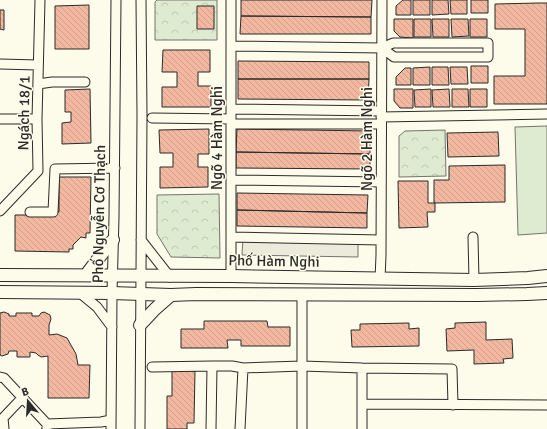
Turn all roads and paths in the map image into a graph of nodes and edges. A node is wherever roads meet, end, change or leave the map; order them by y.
1 (40, 0) edge
2 (116, 0) edge
3 (141, 0) edge
4 (231, 0) edge
5 (382, 0) edge
6 (231, 46) junction
7 (382, 48) junction
8 (0, 64) edge
9 (38, 65) junction
10 (85, 82) dead end
11 (38, 84) junction
12 (231, 108) junction
13 (547, 114) edge
14 (152, 118) dead end
15 (381, 118) junction
16 (0, 119) edge
17 (37, 119) junction
18 (231, 122) junction
19 (115, 168) junction
20 (231, 180) junction
21 (381, 182) junction
22 (0, 211) edge
23 (30, 212) dead end
24 (231, 237) junction
25 (473, 237) dead end
26 (113, 240) junction
27 (141, 240) junction
28 (381, 240) junction
29 (0, 274) edge
30 (86, 275) junction
31 (112, 276) junction
32 (141, 276) junction
33 (170, 276) junction
34 (231, 276) junction
35 (547, 276) edge
36 (380, 279) junction
37 (449, 280) junction
38 (474, 280) junction
39 (0, 292) edge
40 (80, 293) junction
41 (112, 293) junction
42 (547, 293) edge
43 (141, 294) junction
44 (171, 294) junction
45 (450, 294) junction
46 (302, 295) junction
47 (140, 326) junction
48 (112, 327) junction
49 (212, 366) junction
50 (302, 366) junction
51 (152, 367) dead end
52 (243, 368) junction
53 (362, 368) junction
54 (0, 377) edge
55 (23, 397) junction
56 (362, 404) junction
57 (453, 405) junction
58 (547, 405) edge
59 (2, 418) edge
60 (111, 425) edge
61 (47, 426) edge
62 (4, 429) edge
63 (140, 429) edge
64 (211, 429) edge
65 (240, 429) edge
66 (302, 429) edge
67 (362, 429) edge

1 - 9 street, Ngách 18/1
2 - 19 street, Phố Nguyễn Cơ Thạch
3 - 27 street
4 - 6 street, Ngõ 4 Hàm Nghi
5 - 7 street, Ngõ 2 Hàm Nghi
6 - 7 street
6 - 12 street, Ngõ 4 Hàm Nghi
7 - 7 street
7 - 15 street, Ngõ 2 Hàm Nghi
8 - 9 street
9 - 11 street, Ngách 18/1
10 - 11 street
11 - 17 street, Ngách 18/1
12 - 15 street
12 - 18 street, Ngõ 4 Hàm Nghi
13 - 15 street
14 - 18 street
15 - 18 street
15 - 21 street, Ngõ 2 Hàm Nghi
16 - 17 street
17 - 22 street, Ngách 18/1
18 - 20 street, Ngõ 4 Hàm Nghi
19 - 23 street
19 - 26 street, Phố Nguyễn Cơ Thạch
20 - 21 street
20 - 24 street, Ngõ 4 Hàm Nghi
21 - 28 street, Ngõ 2 Hàm Nghi
24 - 28 street
24 - 34 street, Ngõ 4 Hàm Nghi
25 - 38 street
26 - 30 main road
26 - 31 street, Phố Nguyễn Cơ Thạch
27 - 32 street
27 - 33 street
28 - 36 street, Ngõ 2 Hàm Nghi
29 - 30 main road, Phố Hàm Nghi
30 - 31 main road, Phố Hàm Nghi
31 - 32 main road, Phố Hàm Nghi
31 - 41 street, Phố Nguyễn Cơ Thạch
32 - 33 main road, Phố Hàm Nghi
32 - 43 street
33 - 34 main road, Phố Hàm Nghi
34 - 36 main road, Phố Hàm Nghi
35 - 38 main road, Phố Hàm Nghi
36 - 37 main road, Phố Hàm Nghi
37 - 38 main road, Phố Hàm Nghi
37 - 45 street
39 - 40 main road
40 - 41 main road
40 - 48 street
41 - 43 main road
41 - 48 street, Phố Nguyễn Cơ Thạch
42 - 45 main road
43 - 44 main road
43 - 47 street
44 - 46 main road
44 - 47 main road
45 - 46 main road
46 - 50 street
47 - 63 street
48 - 60 street, Phố Nguyễn Cơ Thạch
49 - 51 street
49 - 52 street
49 - 64 street
50 - 52 street
50 - 53 street
50 - 66 street
52 - 65 street
53 - 56 street
53 - 57 street
54 - 55 street
55 - 59 street
55 - 61 street
56 - 57 street
56 - 67 street
57 - 58 street
59 - 62 street
60 - 61 street

